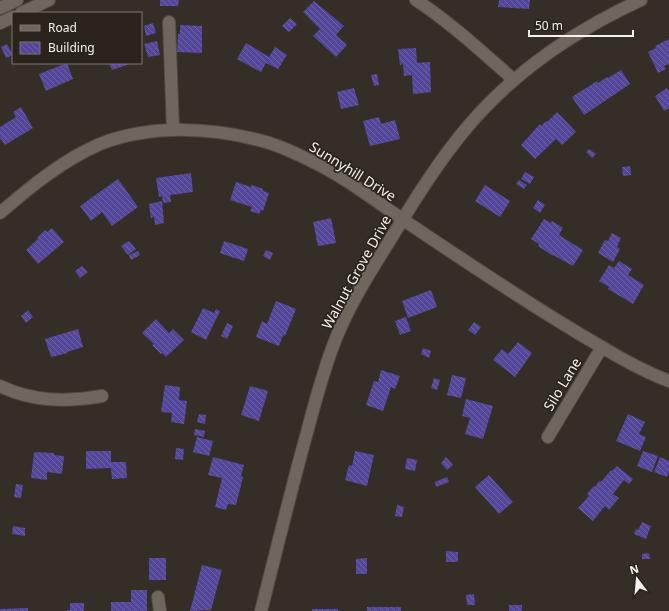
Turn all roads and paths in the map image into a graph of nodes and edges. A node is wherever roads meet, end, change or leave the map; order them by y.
1 (17, 0) edge
2 (49, 0) edge
3 (416, 0) edge
4 (641, 0) edge
5 (0, 8) edge
6 (24, 12) edge
7 (12, 17) edge
8 (169, 22) dead end
9 (0, 23) edge
10 (514, 80) junction
11 (173, 130) junction
12 (0, 213) edge
13 (402, 220) junction
14 (602, 347) junction
15 (669, 381) edge
16 (0, 386) edge
17 (102, 396) dead end
18 (548, 437) dead end
19 (158, 597) dead end
20 (160, 611) edge
21 (261, 611) edge

1 - 5 street
2 - 6 street
3 - 10 street
4 - 10 street, Walnut Grove Drive
7 - 9 street
8 - 11 street
10 - 13 street, Walnut Grove Drive
11 - 12 street, Sunnyhill Drive
11 - 13 street, Sunnyhill Drive
13 - 14 street, Sunnyhill Drive
13 - 21 street, Walnut Grove Drive
14 - 15 street, Sunnyhill Drive
14 - 18 street, Silo Lane
16 - 17 street
19 - 20 street

